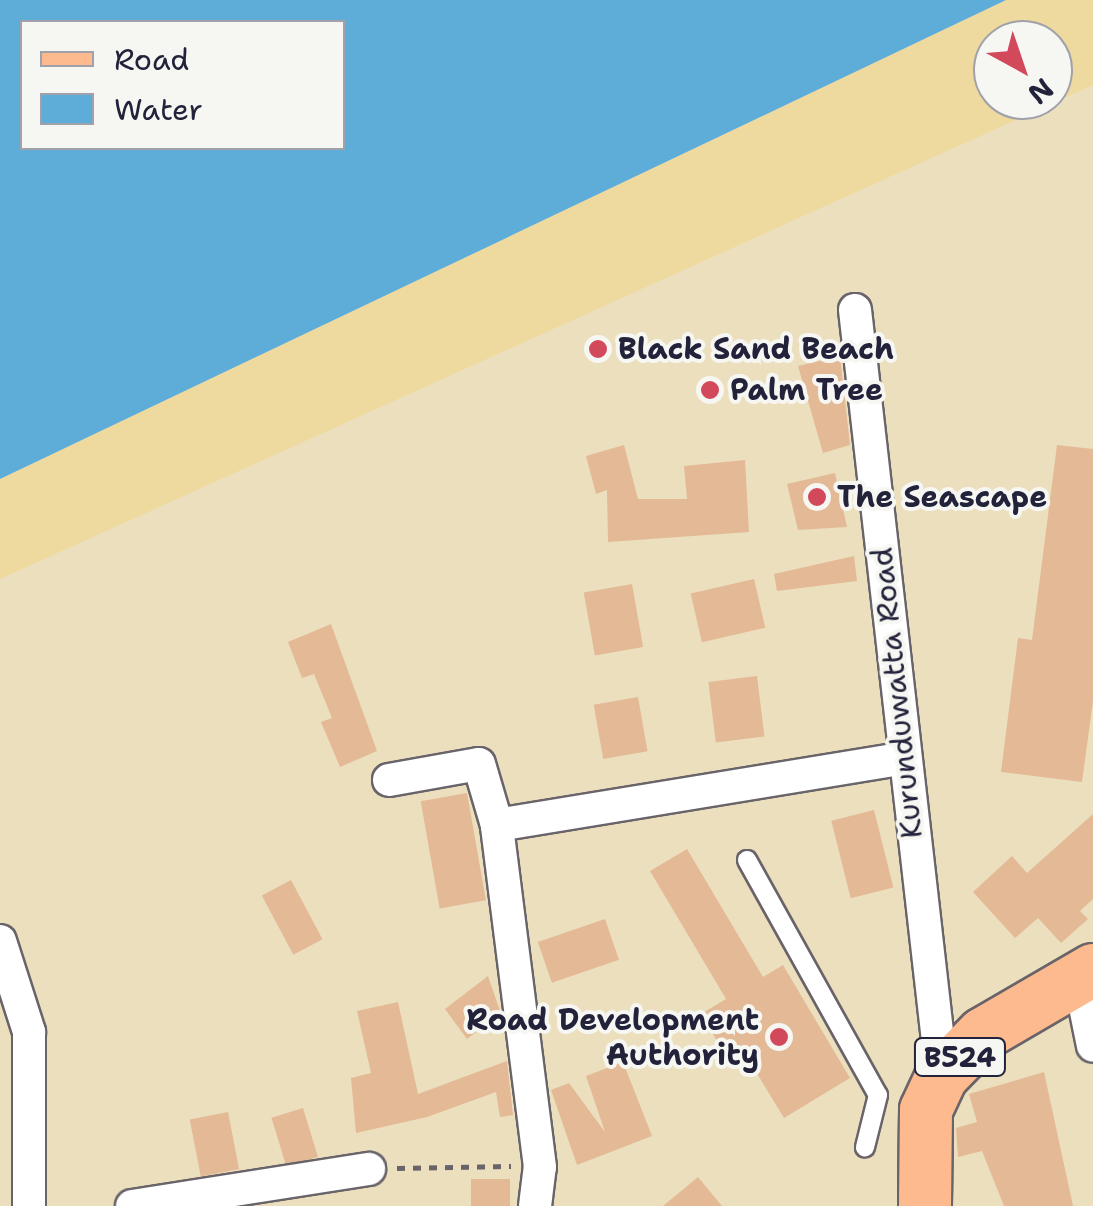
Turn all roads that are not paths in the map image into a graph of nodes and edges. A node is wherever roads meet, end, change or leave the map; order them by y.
1 (855, 310) dead end
2 (904, 758) junction
3 (389, 780) dead end
4 (497, 825) junction
5 (746, 860) dead end
6 (0, 941) edge
7 (1086, 973) edge
8 (1093, 1046) edge
9 (910, 1097) junction
10 (866, 1147) dead end
11 (368, 1169) road end
12 (29, 1206) edge
13 (132, 1206) edge
14 (536, 1206) edge
15 (926, 1206) edge

1 - 2 street, Kurunduwatta Road
2 - 4 street
2 - 9 street, Kurunduwatta Road
3 - 4 street
4 - 14 street
5 - 9 lane
6 - 12 street
7 - 8 street
7 - 9 main road, B524
9 - 10 lane
9 - 15 main road, B524
11 - 13 street

